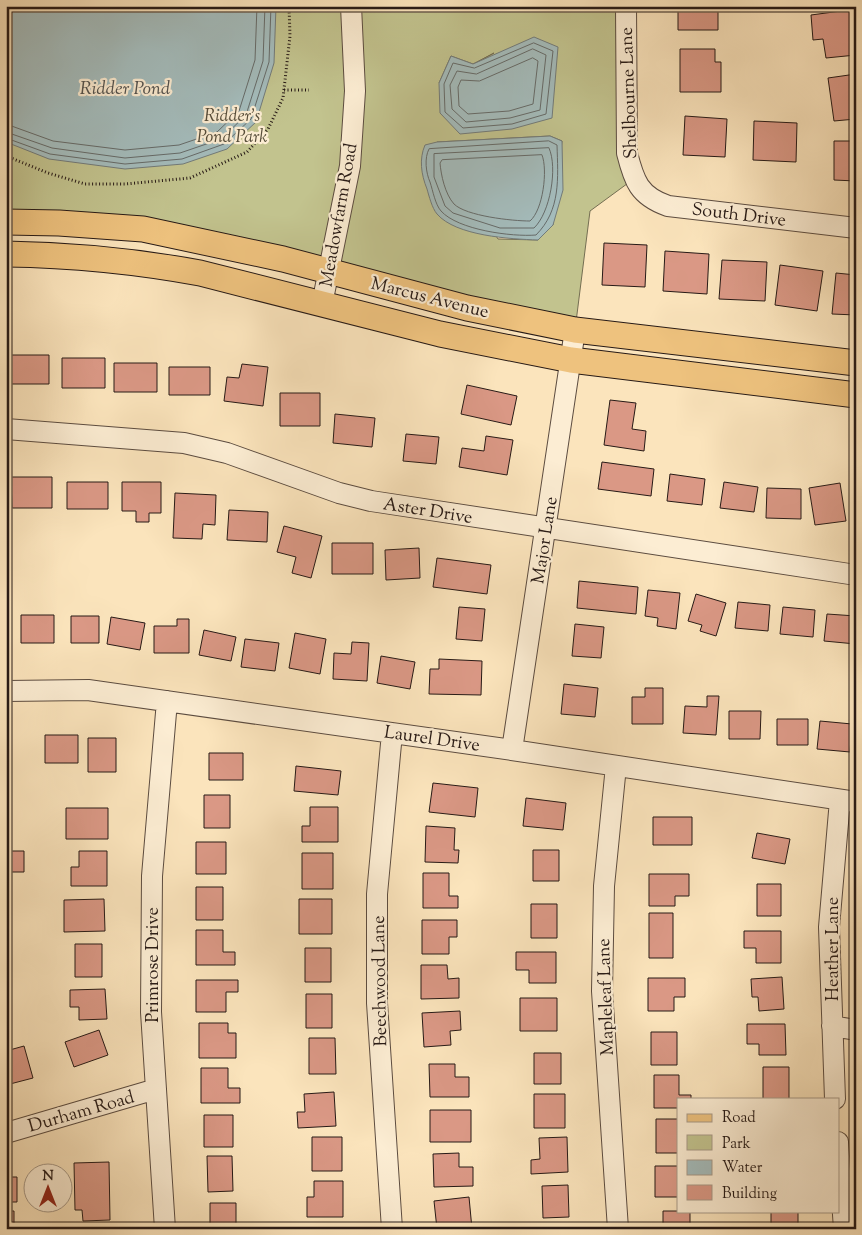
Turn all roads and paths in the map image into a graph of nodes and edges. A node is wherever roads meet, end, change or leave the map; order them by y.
1 (289, 6) edge
2 (350, 6) edge
3 (626, 6) edge
4 (284, 90) junction
5 (309, 90) dead end
6 (6, 156) edge
7 (635, 178) joint
8 (6, 222) edge
9 (856, 228) edge
10 (6, 254) edge
11 (329, 272) junction
12 (322, 304) junction
13 (575, 330) junction
14 (571, 360) junction
15 (856, 362) edge
16 (856, 395) edge
17 (6, 430) edge
18 (546, 528) junction
19 (856, 575) edge
20 (6, 691) edge
21 (168, 701) junction
22 (392, 733) junction
23 (512, 750) junction
24 (616, 766) junction
25 (848, 801) edge
26 (832, 1026) junction
27 (856, 1030) edge
28 (156, 1089) junction
29 (835, 1098) edge
30 (6, 1133) edge
31 (840, 1171) edge
32 (165, 1229) edge
33 (392, 1229) edge
34 (618, 1229) edge
35 (844, 1229) edge

1 - 4 path
2 - 11 street, Meadowfarm Road
3 - 7 street, Shelbourne Lane
4 - 5 path
4 - 6 path
7 - 9 street, South Drive
8 - 11 main road, Marcus Avenue
10 - 12 main road, Marcus Avenue
11 - 12 street, Meadowfarm Road
11 - 13 main road, Marcus Avenue
12 - 14 main road, Marcus Avenue
13 - 14 street, Major Lane
13 - 15 main road, Marcus Avenue
14 - 16 main road, Marcus Avenue
14 - 18 street, Major Lane
17 - 18 street, Aster Drive
18 - 19 street, Aster Drive
18 - 23 street, Major Lane
20 - 21 street, Laurel Drive
21 - 22 street, Laurel Drive
21 - 28 street, Primrose Drive
22 - 23 street, Laurel Drive
22 - 33 street, Beechwood Lane
23 - 24 street, Laurel Drive
24 - 25 street, Laurel Drive
24 - 34 street, Mapleleaf Lane
25 - 26 street, Heather Lane
26 - 27 street
26 - 29 street, Heather Lane
28 - 30 street, Durham Road
28 - 32 street, Primrose Drive
31 - 35 street

